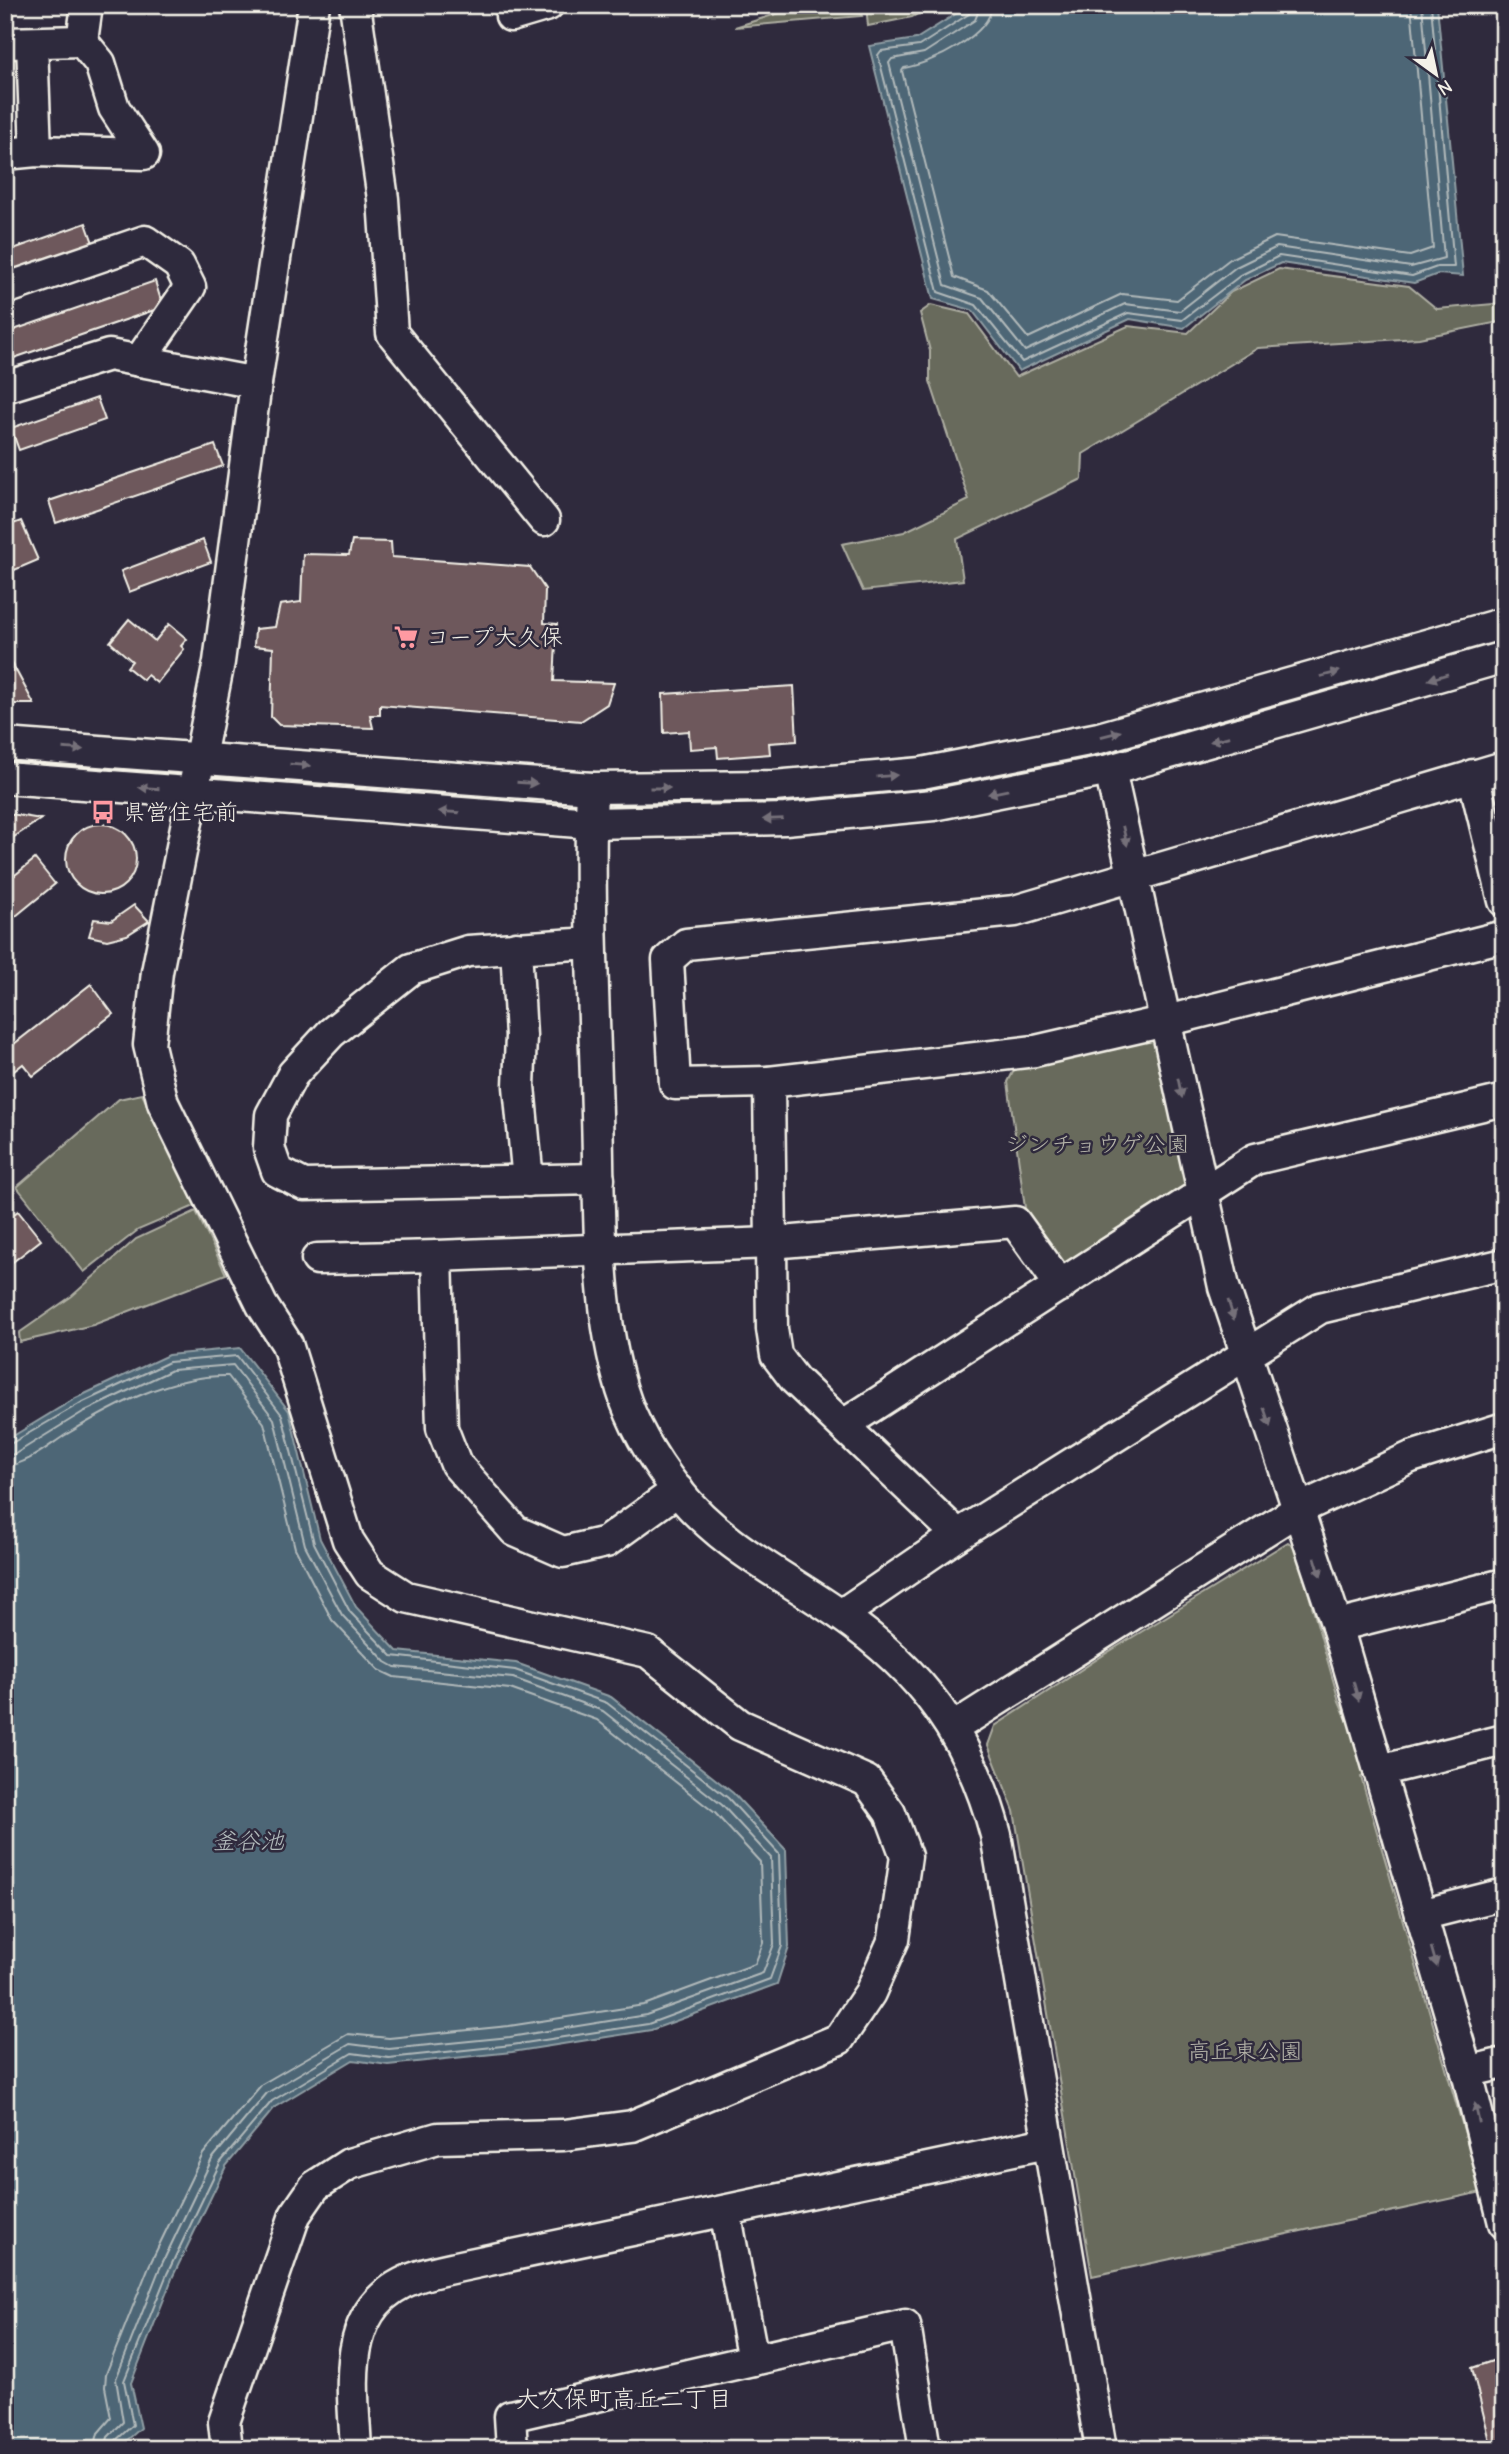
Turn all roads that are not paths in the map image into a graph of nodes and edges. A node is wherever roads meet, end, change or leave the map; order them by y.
1 (87, 5) edge
2 (314, 5) edge
3 (355, 5) edge
4 (512, 5) edge
5 (548, 5) edge
6 (82, 41) junction
7 (18, 43) edge
8 (36, 151) junction
9 (5, 154) edge
10 (5, 289) edge
11 (139, 361) junction
12 (256, 383) junction
13 (5, 387) edge
14 (544, 520) dead end
15 (1504, 623) edge
16 (1504, 657) edge
17 (5, 744) edge
18 (202, 757) junction
19 (1504, 767) edge
20 (1110, 770) junction
21 (1473, 775) junction
22 (5, 778) edge
23 (592, 788) junction
24 (194, 791) junction
25 (591, 823) junction
26 (1133, 876) junction
27 (1504, 901) edge
28 (1504, 936) edge
29 (591, 943) junction
30 (516, 947) junction
31 (1166, 1021) junction
32 (769, 1082) junction
33 (1504, 1100) edge
34 (599, 1180) junction
35 (528, 1181) junction
36 (1203, 1195) junction
37 (771, 1243) junction
38 (601, 1248) junction
39 (437, 1256) junction
40 (317, 1259) dead end
41 (1504, 1264) edge
42 (1060, 1286) junction
43 (1244, 1353) junction
44 (845, 1424) junction
45 (1504, 1429) edge
46 (678, 1490) junction
47 (1299, 1509) junction
48 (958, 1535) junction
49 (1504, 1584) edge
50 (841, 1615) junction
51 (1337, 1626) junction
52 (953, 1728) junction
53 (1504, 1740) edge
54 (1380, 1771) junction
55 (1504, 1894) edge
56 (1421, 1914) junction
57 (1504, 2063) edge
58 (1468, 2072) junction
59 (1047, 2143) junction
60 (724, 2211) junction
61 (1504, 2223) edge
62 (753, 2360) junction
63 (227, 2449) edge
64 (356, 2449) edge
65 (512, 2449) edge
66 (925, 2449) edge
67 (1101, 2449) edge

1 - 6 street
2 - 12 street
3 - 14 street
4 - 5 street
6 - 7 street
6 - 8 street
7 - 8 street
8 - 9 street
10 - 11 street
11 - 12 street
11 - 13 street
12 - 18 street
23 -> 15 street
16 -> 20 street
17 -> 18 street
18 -> 23 street
18 - 24 street
19 - 21 street
20 -> 25 street
20 -> 26 street
21 - 26 street
21 - 27 street
24 -> 22 street
23 - 25 street
25 -> 24 street
24 - 63 street
25 - 29 street
26 - 31 street
26 - 32 street
28 - 31 street
29 - 30 street
29 - 34 street
30 - 35 street
30 - 35 street
31 - 32 street
31 -> 36 street
32 - 37 street
33 - 36 street
34 - 35 street
34 - 38 street
36 - 42 street
36 -> 43 street
37 - 38 street
37 - 42 street
37 - 44 street
38 - 39 street
38 - 46 street
39 - 40 street
39 - 46 street
41 - 43 street
42 - 44 street
43 -> 47 street
43 - 48 street
44 - 48 street
45 - 47 street
46 - 50 street
47 -> 51 street
47 - 52 street
48 - 50 street
49 - 51 street
50 - 52 street
51 -> 54 street
52 - 59 street
53 - 54 street
54 - 56 street
55 - 56 street
56 -> 58 street
57 - 58 street
61 -> 58 street
59 - 60 street
59 - 67 street
60 - 62 street
60 - 64 street
62 - 65 street
62 - 66 street

